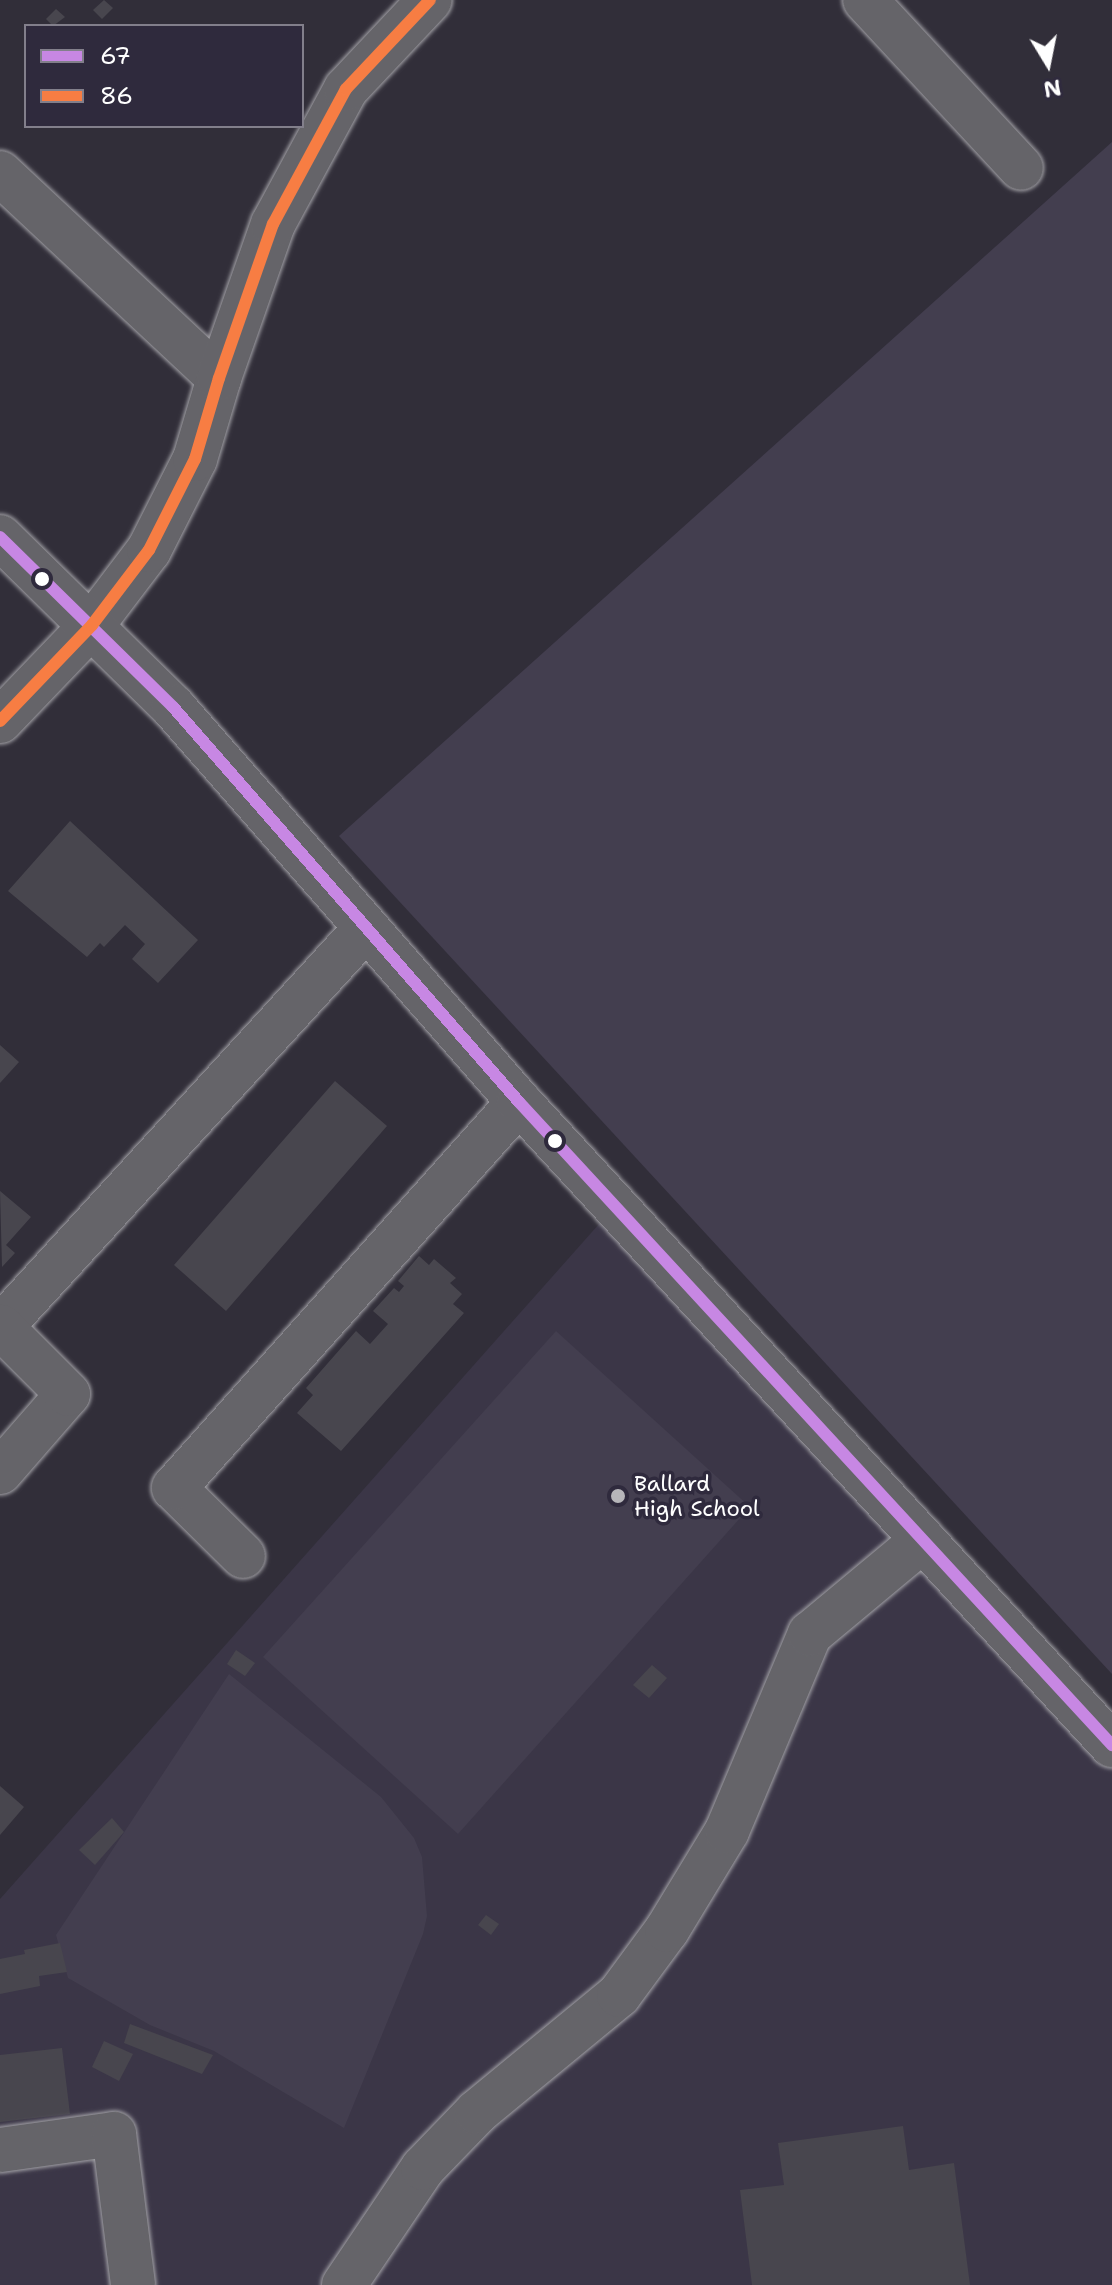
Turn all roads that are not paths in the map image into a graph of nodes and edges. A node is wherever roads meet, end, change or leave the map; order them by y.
1 (430, 0) edge
2 (865, 0) edge
3 (1021, 168) dead end
4 (0, 173) edge
5 (219, 378) junction
6 (0, 537) edge
7 (92, 625) junction
8 (0, 721) edge
9 (366, 928) junction
10 (519, 1102) junction
11 (1, 1328) edge
12 (0, 1472) edge
13 (923, 1540) junction
14 (243, 1556) dead end
15 (1112, 1745) edge
16 (0, 2150) edge
17 (133, 2285) edge
18 (344, 2285) edge

1 - 5 main road
2 - 3 main road
4 - 5 main road
5 - 7 main road
6 - 7 main road
7 - 8 main road
7 - 9 main road
9 - 10 main road
9 - 11 main road
10 - 13 main road
10 - 14 main road
11 - 12 main road
13 - 15 main road
13 - 18 main road
16 - 17 main road

